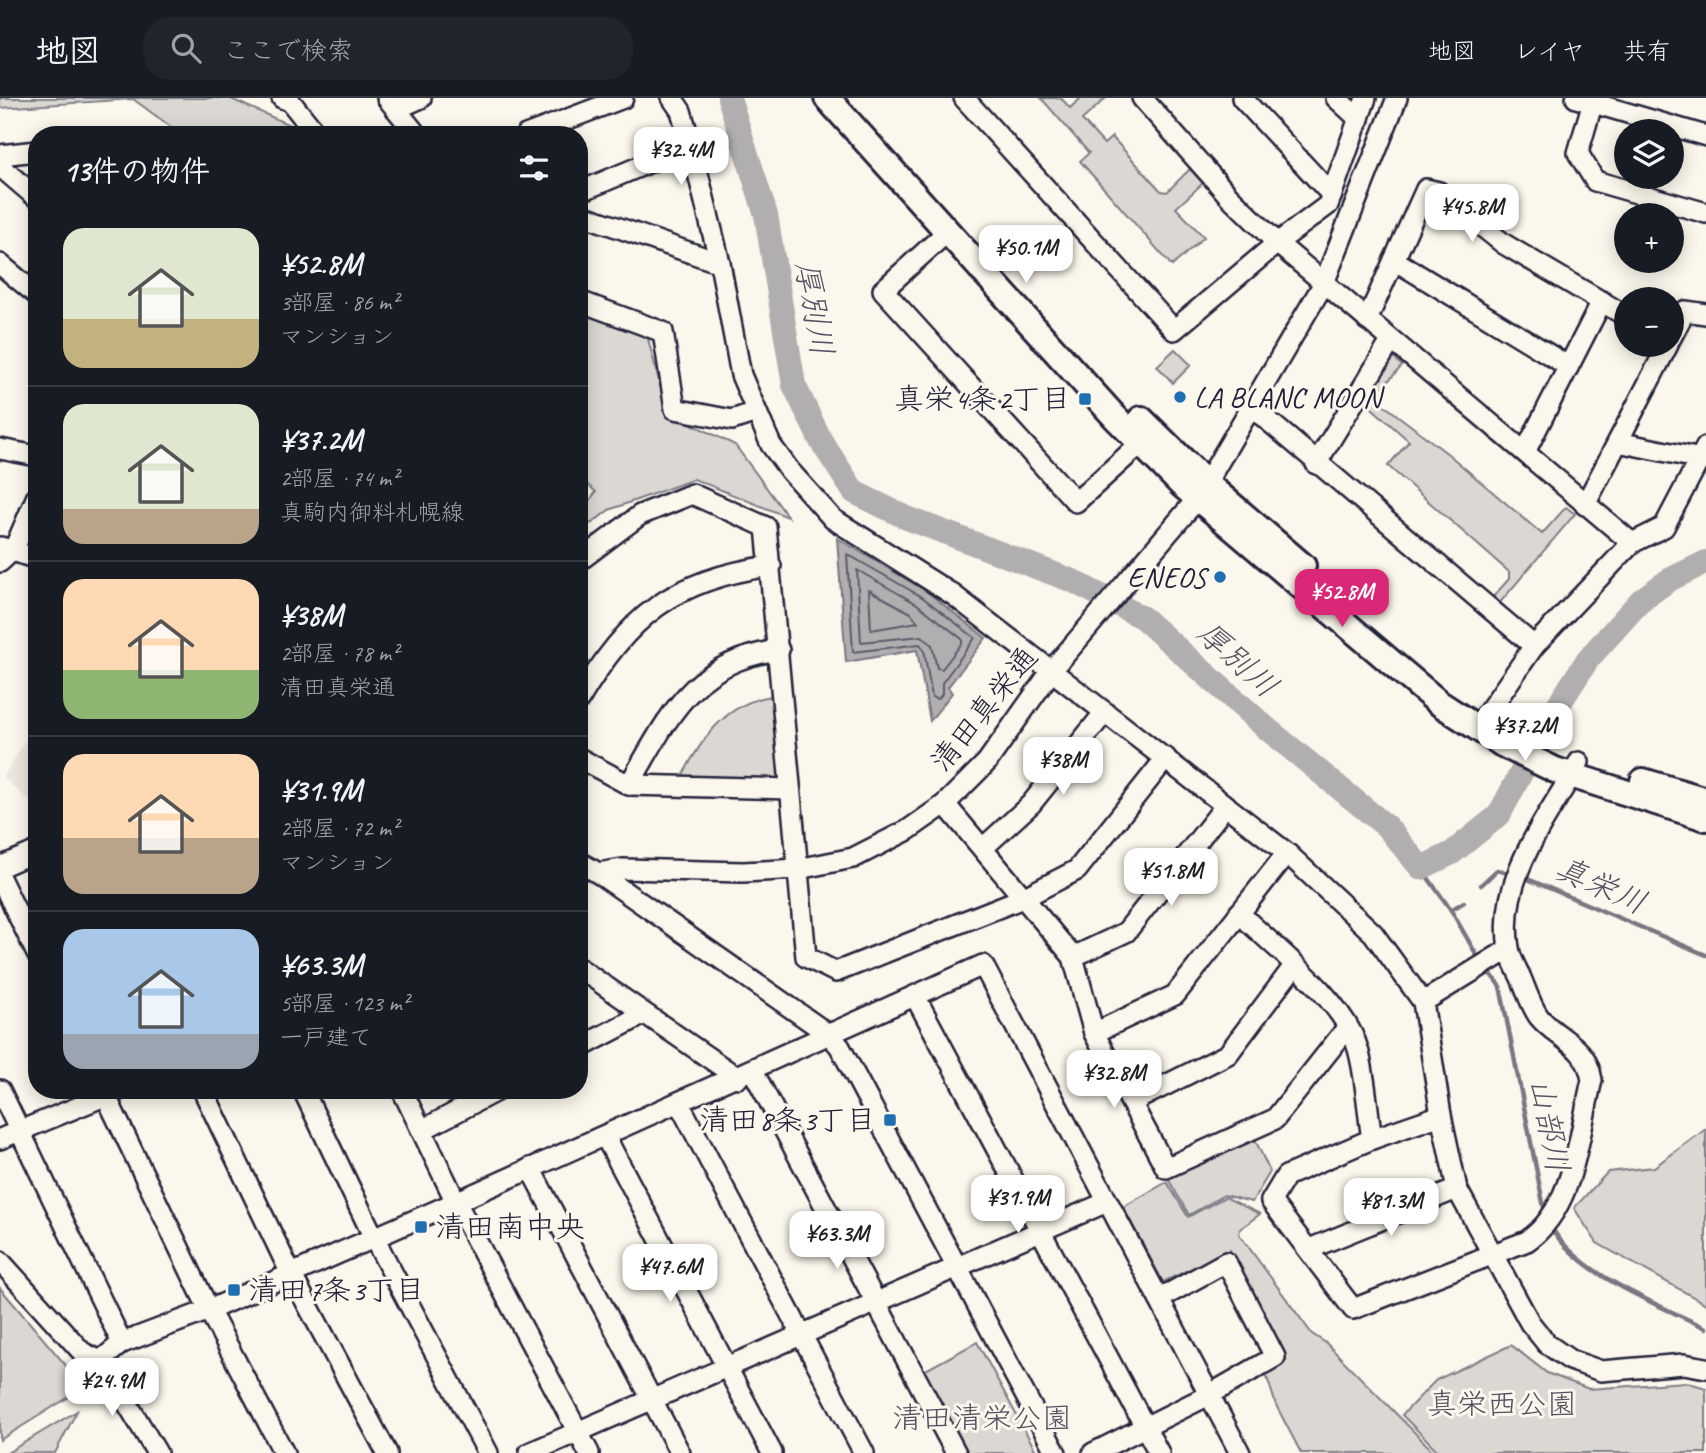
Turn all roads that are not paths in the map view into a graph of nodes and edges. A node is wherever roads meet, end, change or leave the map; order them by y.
1 (282, 98) edge
2 (421, 98) edge
3 (623, 98) edge
4 (672, 98) edge
5 (827, 98) edge
6 (848, 98) edge
7 (964, 98) edge
8 (1142, 98) edge
9 (1242, 98) edge
10 (1336, 98) edge
11 (1366, 98) edge
12 (1398, 98) edge
13 (1588, 100) edge
14 (392, 103) edge
15 (1359, 119) junction
16 (310, 126) edge
17 (411, 126) edge
18 (550, 126) edge
19 (1706, 136) edge
20 (691, 145) junction
21 (28, 154) edge
22 (0, 165) edge
23 (588, 188) edge
24 (28, 190) edge
25 (1332, 195) junction
26 (1706, 213) edge
27 (588, 217) edge
28 (947, 232) junction
29 (1277, 243) junction
30 (1394, 260) junction
31 (720, 263) junction
32 (0, 264) edge
33 (1324, 283) junction
34 (28, 287) edge
35 (1602, 302) junction
36 (588, 304) edge
37 (1614, 309) edge
38 (1684, 314) edge
39 (1706, 314) edge
40 (1367, 320) junction
41 (1391, 341) junction
42 (1662, 357) edge
43 (1568, 366) junction
44 (1252, 407) junction
45 (756, 412) junction
46 (1618, 442) junction
47 (1140, 443) junction
48 (0, 449) edge
49 (1525, 452) junction
50 (28, 454) edge
51 (1704, 456) edge
52 (1316, 464) junction
53 (1202, 491) junction
54 (1585, 505) junction
55 (28, 512) edge
56 (1632, 543) junction
57 (5, 553) edge
58 (588, 554) edge
59 (28, 557) edge
60 (771, 566) junction
61 (1534, 646) junction
62 (779, 650) junction
63 (1052, 670) junction
64 (588, 685) edge
65 (1105, 712) junction
66 (1480, 722) junction
67 (1167, 758) junction
68 (588, 763) edge
69 (1566, 766) junction
70 (629, 785) junction
71 (790, 789) junction
72 (1706, 800) edge
73 (945, 804) junction
74 (1226, 805) junction
75 (1706, 818) edge
76 (983, 848) junction
77 (1287, 853) junction
78 (28, 855) edge
79 (588, 866) edge
80 (0, 867) edge
81 (588, 869) edge
82 (798, 869) junction
83 (0, 878) edge
84 (1023, 898) junction
85 (1239, 914) junction
86 (28, 936) edge
87 (1504, 951) junction
88 (1073, 957) junction
89 (1294, 966) junction
90 (588, 974) edge
91 (915, 996) junction
92 (1423, 1002) junction
93 (645, 1014) junction
94 (1347, 1028) junction
95 (1094, 1033) junction
96 (831, 1036) junction
97 (588, 1043) edge
98 (746, 1074) junction
99 (0, 1090) edge
100 (93, 1099) edge
101 (112, 1099) edge
102 (207, 1099) edge
103 (307, 1099) edge
104 (406, 1099) edge
105 (481, 1099) edge
106 (1132, 1101) junction
107 (679, 1103) junction
108 (1441, 1115) junction
109 (422, 1130) junction
110 (19, 1131) junction
111 (605, 1136) junction
112 (0, 1139) edge
113 (1372, 1139) junction
114 (530, 1168) junction
115 (1457, 1189) junction
116 (456, 1202) junction
117 (1107, 1202) junction
118 (1039, 1232) junction
119 (374, 1238) junction
120 (1309, 1249) junction
121 (1493, 1254) junction
122 (0, 1261) edge
123 (957, 1267) junction
124 (291, 1274) junction
125 (1159, 1299) junction
126 (876, 1301) junction
127 (209, 1310) junction
128 (801, 1334) junction
129 (122, 1343) junction
130 (100, 1361) junction
131 (727, 1368) junction
132 (1706, 1368) edge
133 (1209, 1395) junction
134 (652, 1399) junction
135 (1144, 1427) junction
136 (578, 1432) junction
137 (157, 1453) edge
138 (284, 1453) edge
139 (387, 1453) edge
140 (488, 1453) edge
141 (530, 1453) edge
142 (589, 1453) edge
143 (680, 1453) edge
144 (772, 1453) edge
145 (864, 1453) edge
146 (956, 1453) edge
147 (1056, 1453) edge
148 (1093, 1453) edge
149 (1158, 1453) edge
150 (1240, 1453) edge

1 - 16 street
2 - 14 street
3 - 18 street
4 - 20 street
5 - 28 main road
6 - 53 main road
7 - 29 street
8 - 29 street
9 - 25 street
10 - 15 street
11 - 15 street
12 - 33 street, 清田真栄通
13 - 19 street
13 - 26 street
14 - 17 street
15 - 25 street
20 - 23 street
20 - 31 street
21 - 22 street
22 - 24 street
25 - 29 street
27 - 31 street
28 - 47 main road
28 - 47 street
29 - 33 street
30 - 35 street
30 - 40 street
30 - 43 street
31 - 45 street
32 - 34 street
33 - 40 street
33 - 44 street, 清田真栄通
35 - 37 street
35 - 43 street
36 - 45 street
38 - 39 street
40 - 41 street
41 - 49 street
41 - 52 street
42 - 46 street
43 - 49 street
44 - 52 street
44 - 53 street, 清田真栄通
45 - 63 street
46 - 51 street
46 - 54 street
47 - 53 main road
48 - 50 street
49 - 54 street
51 - 56 street
52 - 61 street
53 - 63 street, 清田真栄通
53 - 66 main road
54 - 56 street
55 - 57 street
56 - 61 street
57 - 59 street
58 - 60 street
60 - 62 street
60 - 64 street
61 - 66 street
62 - 70 street
62 - 71 street
63 - 65 street
63 - 73 street, 清田真栄通
65 - 67 street
65 - 76 street
66 - 69 main road
67 - 74 street
67 - 84 street
68 - 70 street
69 - 72 main road
69 - 75 main road
69 - 87 street
70 - 71 street
71 - 82 street
73 - 76 street
73 - 82 street, 清田真栄通
74 - 77 street
74 - 88 street
76 - 84 street
77 - 85 street
77 - 92 street
78 - 80 street
79 - 82 street, 清田真栄通
81 - 96 street
82 - 84 street
83 - 86 street
84 - 88 street
85 - 89 street
85 - 95 street
87 - 92 street
87 - 121 street
88 - 95 street
89 - 94 street
89 - 106 street
90 - 93 street
91 - 96 street
91 - 117 street
91 - 118 street
92 - 108 street
93 - 97 street
93 - 98 street
94 - 106 street
94 - 113 street
95 - 106 street
96 - 98 street
96 - 123 street
98 - 107 street
98 - 126 street
99 - 110 street
100 - 110 street
101 - 127 street
102 - 124 street
103 - 119 street
104 - 109 street
105 - 109 street
107 - 111 street
107 - 128 street
108 - 113 street
108 - 115 street
109 - 116 street
110 - 112 street
110 - 129 street
111 - 114 street
111 - 131 street
113 - 120 street
114 - 116 street
114 - 134 street
115 - 120 street
115 - 121 street
116 - 119 street
116 - 136 street
117 - 118 street
117 - 125 street
118 - 123 street
118 - 135 street
119 - 124 street
119 - 140 street
120 - 121 street
121 - 132 street
122 - 130 street
123 - 126 street
123 - 147 street
124 - 127 street
124 - 139 street
125 - 133 street
125 - 133 street
126 - 128 street
126 - 146 street
127 - 129 street
127 - 138 street
128 - 131 street
128 - 145 street
129 - 130 street
130 - 137 street
131 - 134 street
131 - 144 street
133 - 135 street
133 - 150 street
134 - 136 street
134 - 143 street
135 - 148 street
135 - 149 street
136 - 141 street
136 - 142 street

